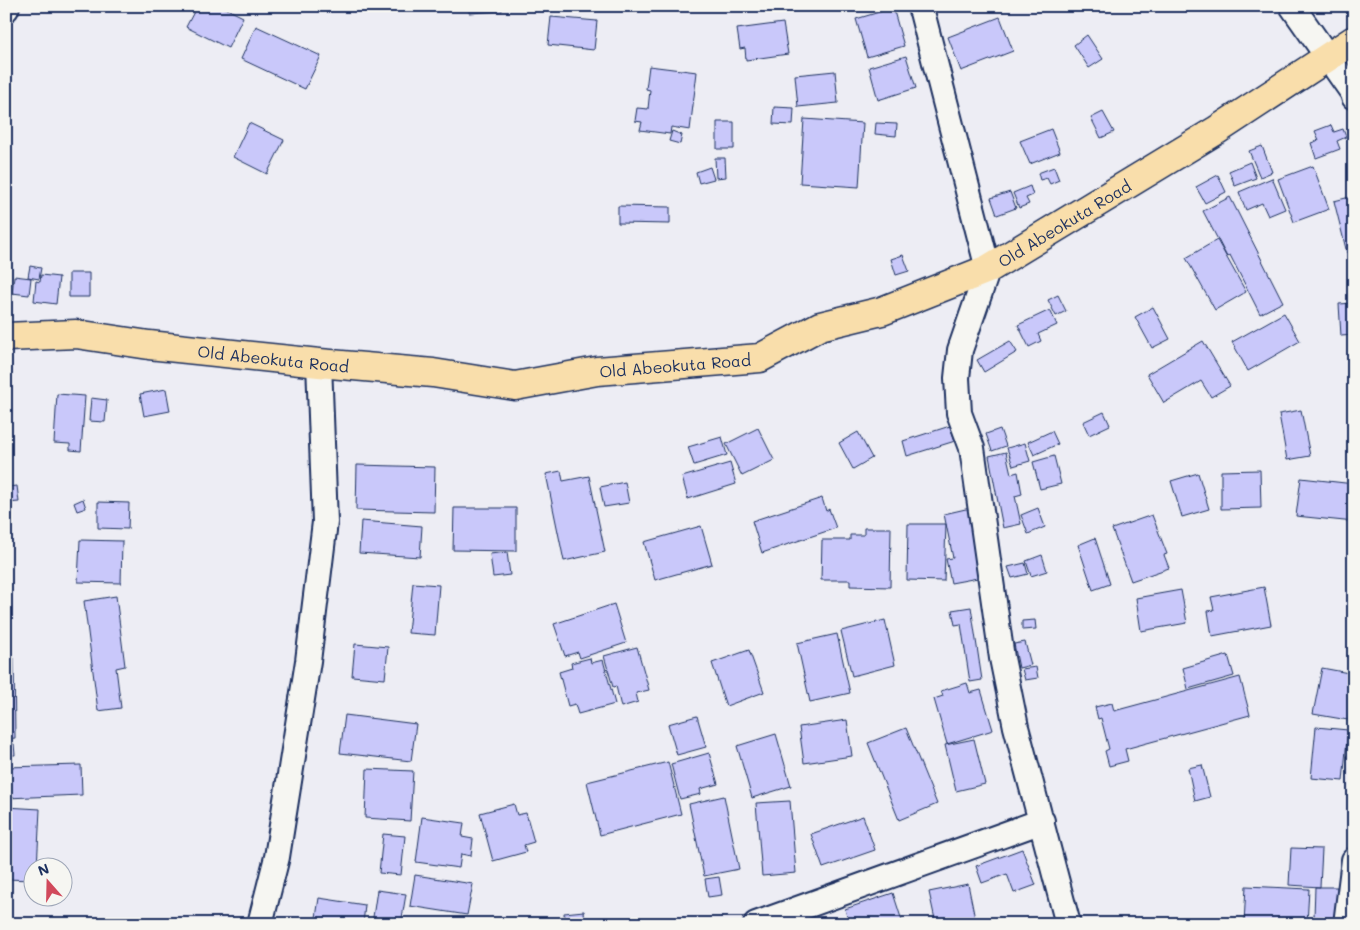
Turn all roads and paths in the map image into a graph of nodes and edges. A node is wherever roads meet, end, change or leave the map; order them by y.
1 (918, 6) edge
2 (1292, 6) edge
3 (1354, 40) edge
4 (1328, 57) junction
5 (1354, 97) edge
6 (988, 269) junction
7 (6, 337) edge
8 (319, 363) junction
9 (1042, 821) junction
10 (1354, 860) edge
11 (260, 924) edge
12 (756, 924) edge
13 (1068, 924) edge
14 (1346, 924) edge

1 - 6 street
2 - 4 street
3 - 4 highway, Old Abeokuta Road
4 - 5 street
4 - 6 highway, Old Abeokuta Road
6 - 8 highway, Old Abeokuta Road
6 - 9 street
7 - 8 highway, Old Abeokuta Road
8 - 11 street
9 - 12 street
9 - 13 street
10 - 14 street

